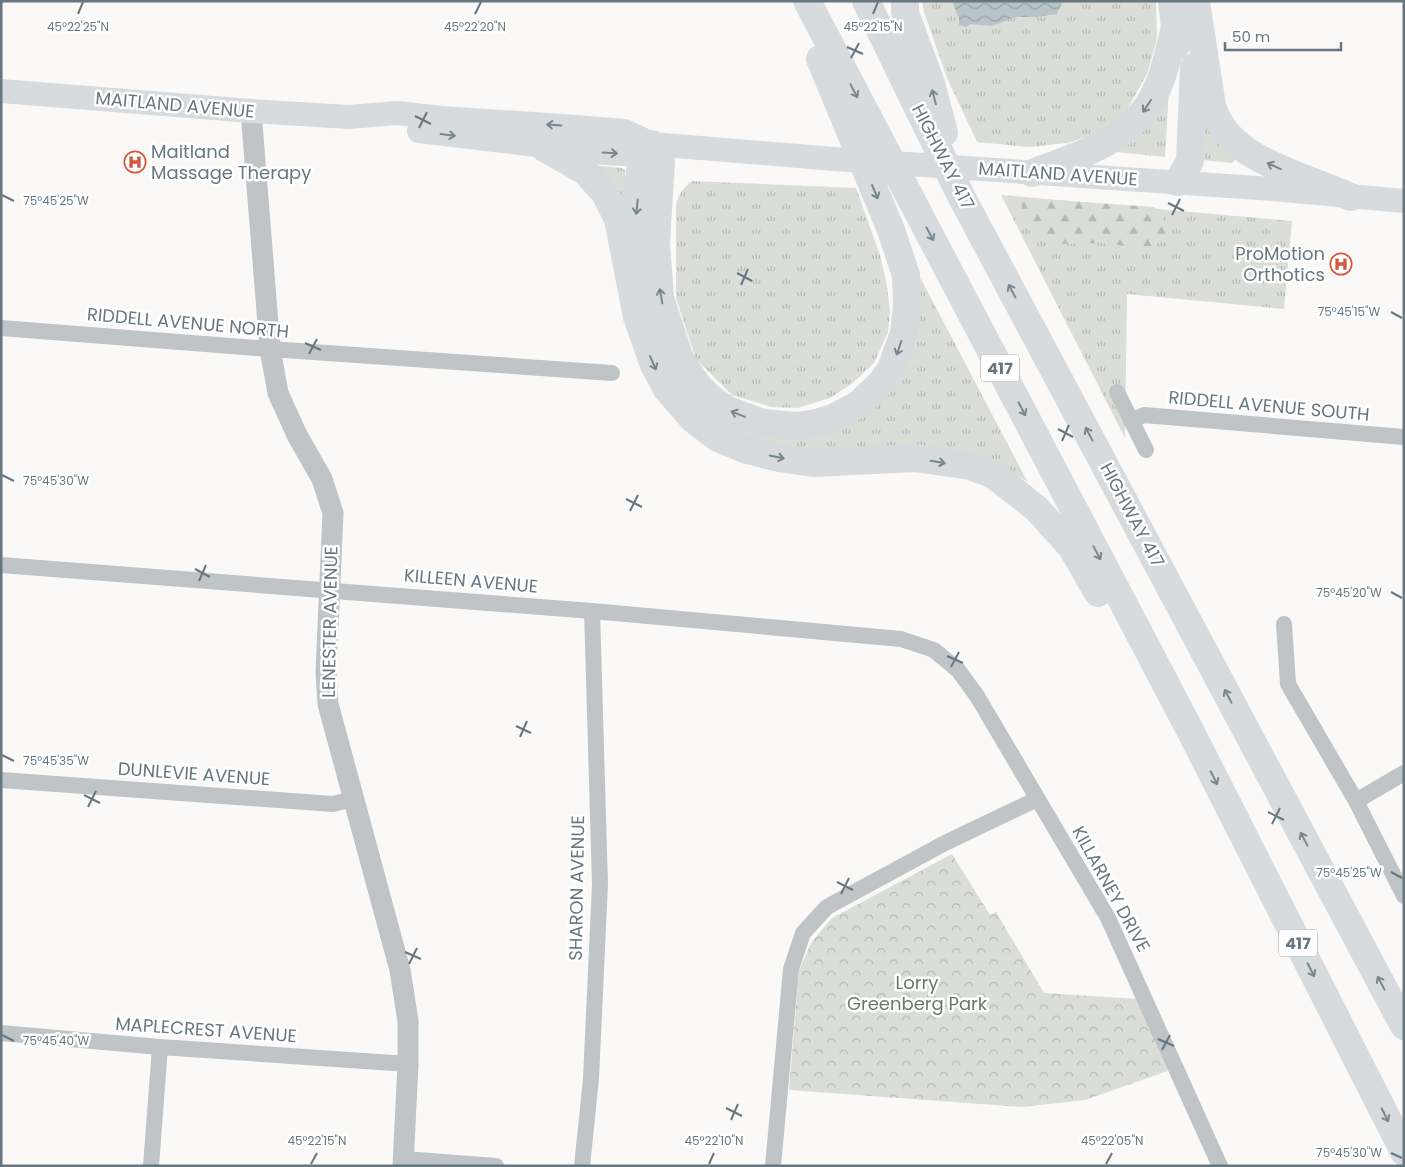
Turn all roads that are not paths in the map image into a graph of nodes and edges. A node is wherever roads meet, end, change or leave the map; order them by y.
1 (797, 1) edge
2 (807, 1) edge
3 (866, 1) edge
4 (905, 1) edge
5 (1185, 8) edge
6 (1, 91) edge
7 (251, 112) junction
8 (349, 117) junction
9 (652, 144) junction
10 (543, 147) junction
11 (1032, 173) junction
12 (1178, 182) junction
13 (960, 194) junction
14 (1352, 197) junction
15 (1404, 201) edge
16 (637, 317) junction
17 (1, 328) edge
18 (270, 350) junction
19 (612, 373) dead end
20 (1117, 392) dead end
21 (1131, 421) junction
22 (1404, 437) edge
23 (1146, 450) dead end
24 (1, 565) edge
25 (331, 590) junction
26 (592, 611) junction
27 (1284, 624) dead end
28 (934, 650) joint
29 (1192, 734) junction
30 (1404, 773) edge
31 (1, 780) edge
32 (353, 799) junction
33 (1037, 799) junction
34 (1356, 801) junction
35 (1404, 896) edge
36 (1404, 1026) edge
37 (1, 1033) edge
38 (160, 1047) junction
39 (408, 1064) junction
40 (1404, 1152) edge
41 (404, 1162) edge
42 (152, 1166) edge
43 (496, 1166) edge
44 (582, 1166) edge
45 (773, 1166) edge
46 (1220, 1166) edge

1 -> 9 highway
2 -> 29 highway, 417
3 - 13 highway, HIGHWAY 417 / 417
13 -> 4 highway
5 -> 11 highway
5 - 12 highway
14 -> 5 highway
6 - 7 main road, MAITLAND AVENUE
7 - 8 main road, MAITLAND AVENUE
7 - 18 street, LENESTER AVENUE
9 -> 8 main road, MAITLAND AVENUE
8 -> 10 main road, MAITLAND AVENUE
10 -> 9 main road, MAITLAND AVENUE
9 - 11 main road, MAITLAND AVENUE
9 -> 16 highway
10 - 16 highway
11 - 12 main road, MAITLAND AVENUE
12 - 14 main road, MAITLAND AVENUE
36 -> 13 highway, HIGHWAY 417 / 417
14 - 15 main road, MAITLAND AVENUE
16 -> 29 highway
17 - 18 street, RIDDELL AVENUE NORTH
18 - 19 street, RIDDELL AVENUE NORTH
18 - 25 street, LENESTER AVENUE
20 - 21 street
21 - 22 street, RIDDELL AVENUE SOUTH
21 - 23 street
24 - 25 street, KILLEEN AVENUE
25 - 26 street, KILLEEN AVENUE
25 - 32 street, LENESTER AVENUE
26 - 28 street, KILLEEN AVENUE
26 - 44 street, SHARON AVENUE
27 - 34 street
28 - 33 street, KILLARNEY DRIVE
29 -> 40 highway, 417
30 - 34 street
31 - 32 street, DUNLEVIE AVENUE
32 - 39 street, LENESTER AVENUE
33 - 45 street
33 - 46 street, KILLARNEY DRIVE
34 - 35 street
37 - 38 street, MAPLECREST AVENUE
38 - 39 street, MAPLECREST AVENUE
38 - 42 street
39 - 41 street, LENESTER AVENUE
41 - 43 street

